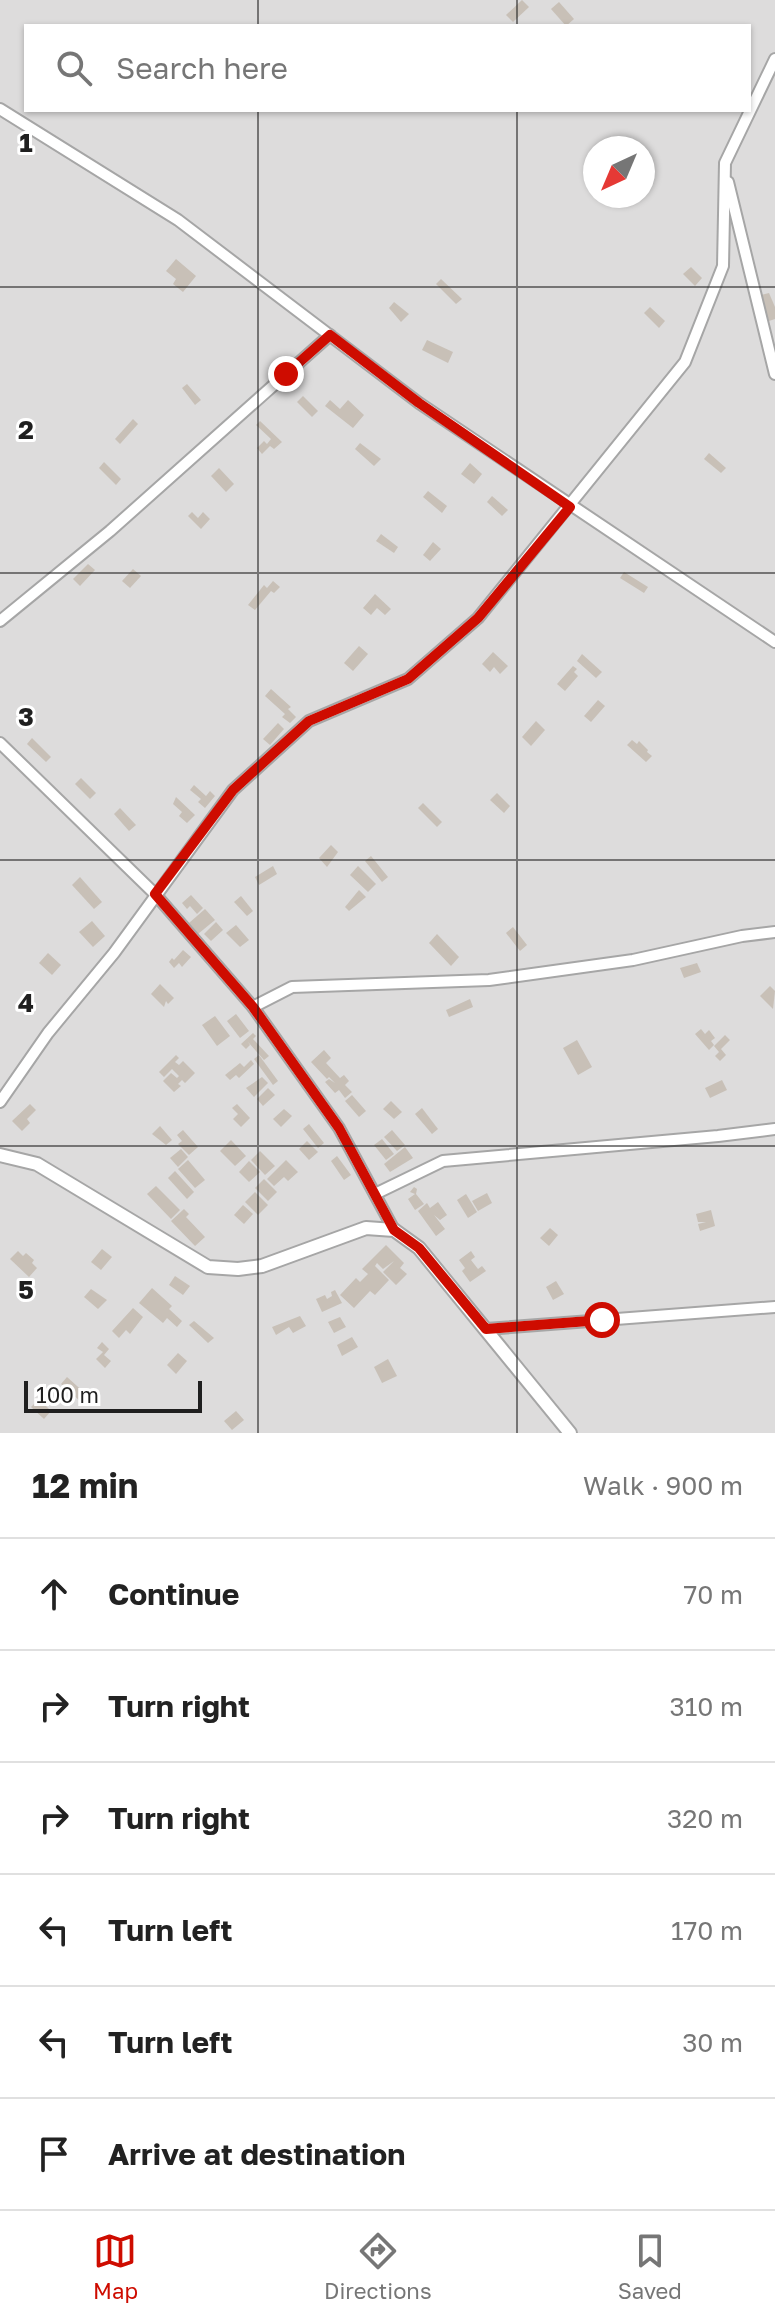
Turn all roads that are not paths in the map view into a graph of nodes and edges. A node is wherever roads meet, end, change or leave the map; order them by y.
1 (775, 59) edge
2 (0, 109) edge
3 (751, 111) edge
4 (751, 112) edge
5 (725, 168) junction
6 (330, 335) junction
7 (775, 374) edge
8 (570, 507) junction
9 (0, 621) edge
10 (774, 639) edge
11 (0, 743) edge
12 (155, 894) junction
13 (775, 932) edge
14 (253, 1007) junction
15 (0, 1102) edge
16 (775, 1129) edge
17 (0, 1155) edge
18 (375, 1194) junction
19 (394, 1230) junction
20 (775, 1307) edge
21 (486, 1329) junction
22 (570, 1433) edge

1 - 3 street
2 - 6 street
4 - 5 street
5 - 7 street
5 - 8 street
6 - 8 street
6 - 9 street
8 - 10 street
8 - 12 street
11 - 12 street
12 - 14 street
12 - 15 street
13 - 14 street
14 - 18 street
16 - 18 street
17 - 19 street
18 - 19 street
19 - 21 street
20 - 21 street
21 - 22 street

